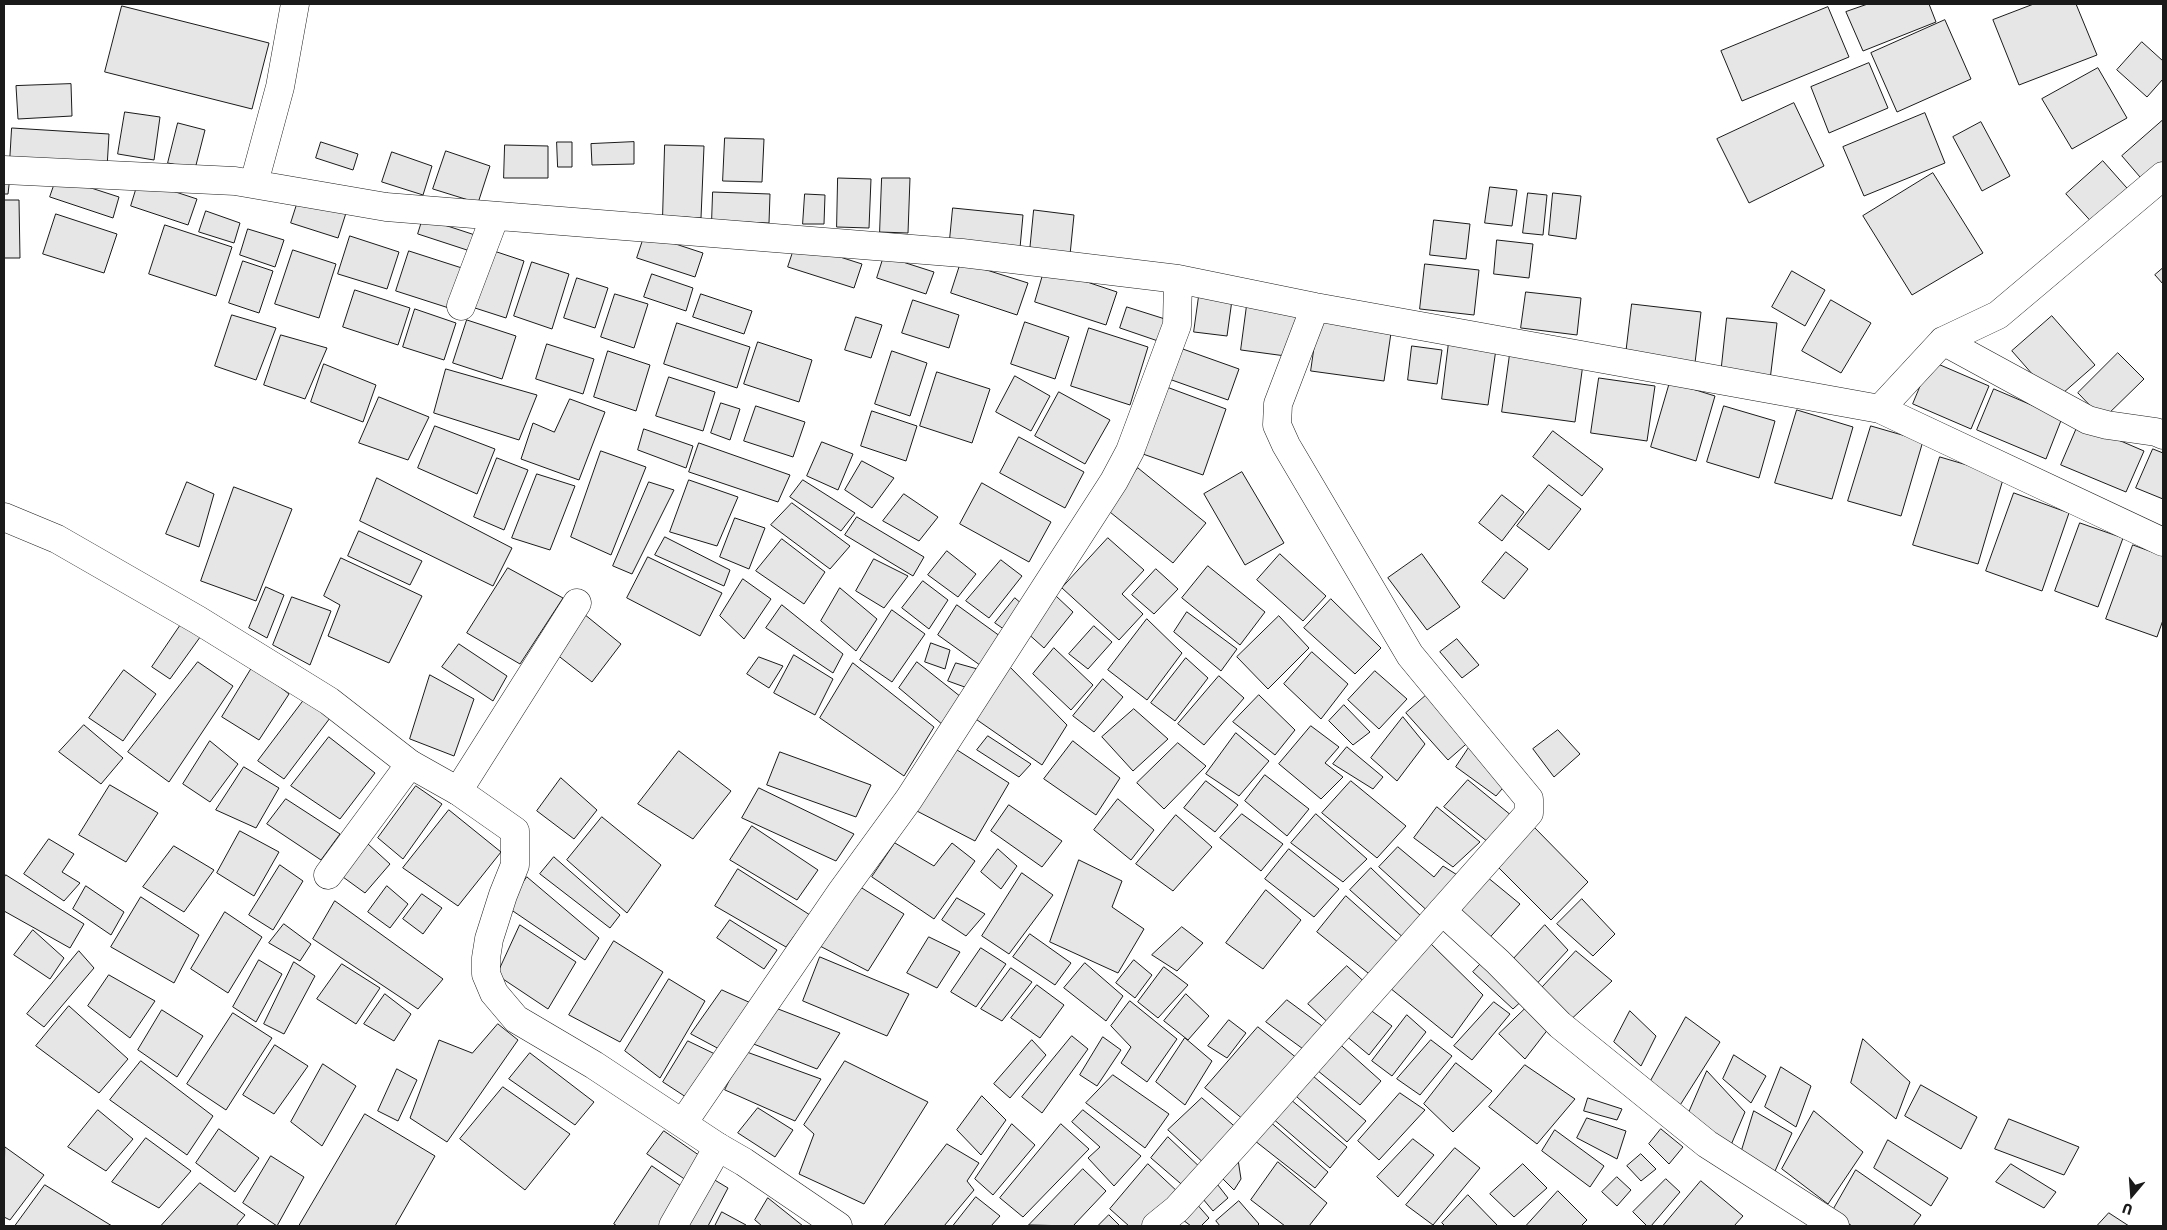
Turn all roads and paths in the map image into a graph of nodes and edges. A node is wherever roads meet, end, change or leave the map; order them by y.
1 (295, 4) edge
2 (4, 170) edge
3 (2163, 176) edge
4 (254, 183) junction
5 (495, 216) junction
6 (1178, 279) junction
7 (461, 306) dead end
8 (1315, 307) junction
9 (1943, 341) junction
10 (1880, 409) junction
11 (2163, 435) edge
12 (4, 517) edge
13 (2163, 542) edge
14 (578, 603) dead end
15 (410, 764) junction
16 (458, 791) junction
17 (328, 875) dead end
18 (1442, 911) junction
19 (683, 1123) junction
20 (718, 1147) junction
21 (673, 1226) edge
22 (838, 1226) edge
23 (1156, 1226) edge
24 (1835, 1226) edge

1 - 4 street
2 - 4 street
3 - 9 street
4 - 5 street
5 - 6 street
5 - 7 street
6 - 8 street
6 - 19 street
8 - 10 street
8 - 18 street
9 - 10 street
9 - 11 street
10 - 13 street
12 - 15 street
14 - 16 street
15 - 16 street
15 - 17 street
16 - 19 street
18 - 23 street
18 - 24 street
19 - 20 street
20 - 21 street
20 - 22 street

